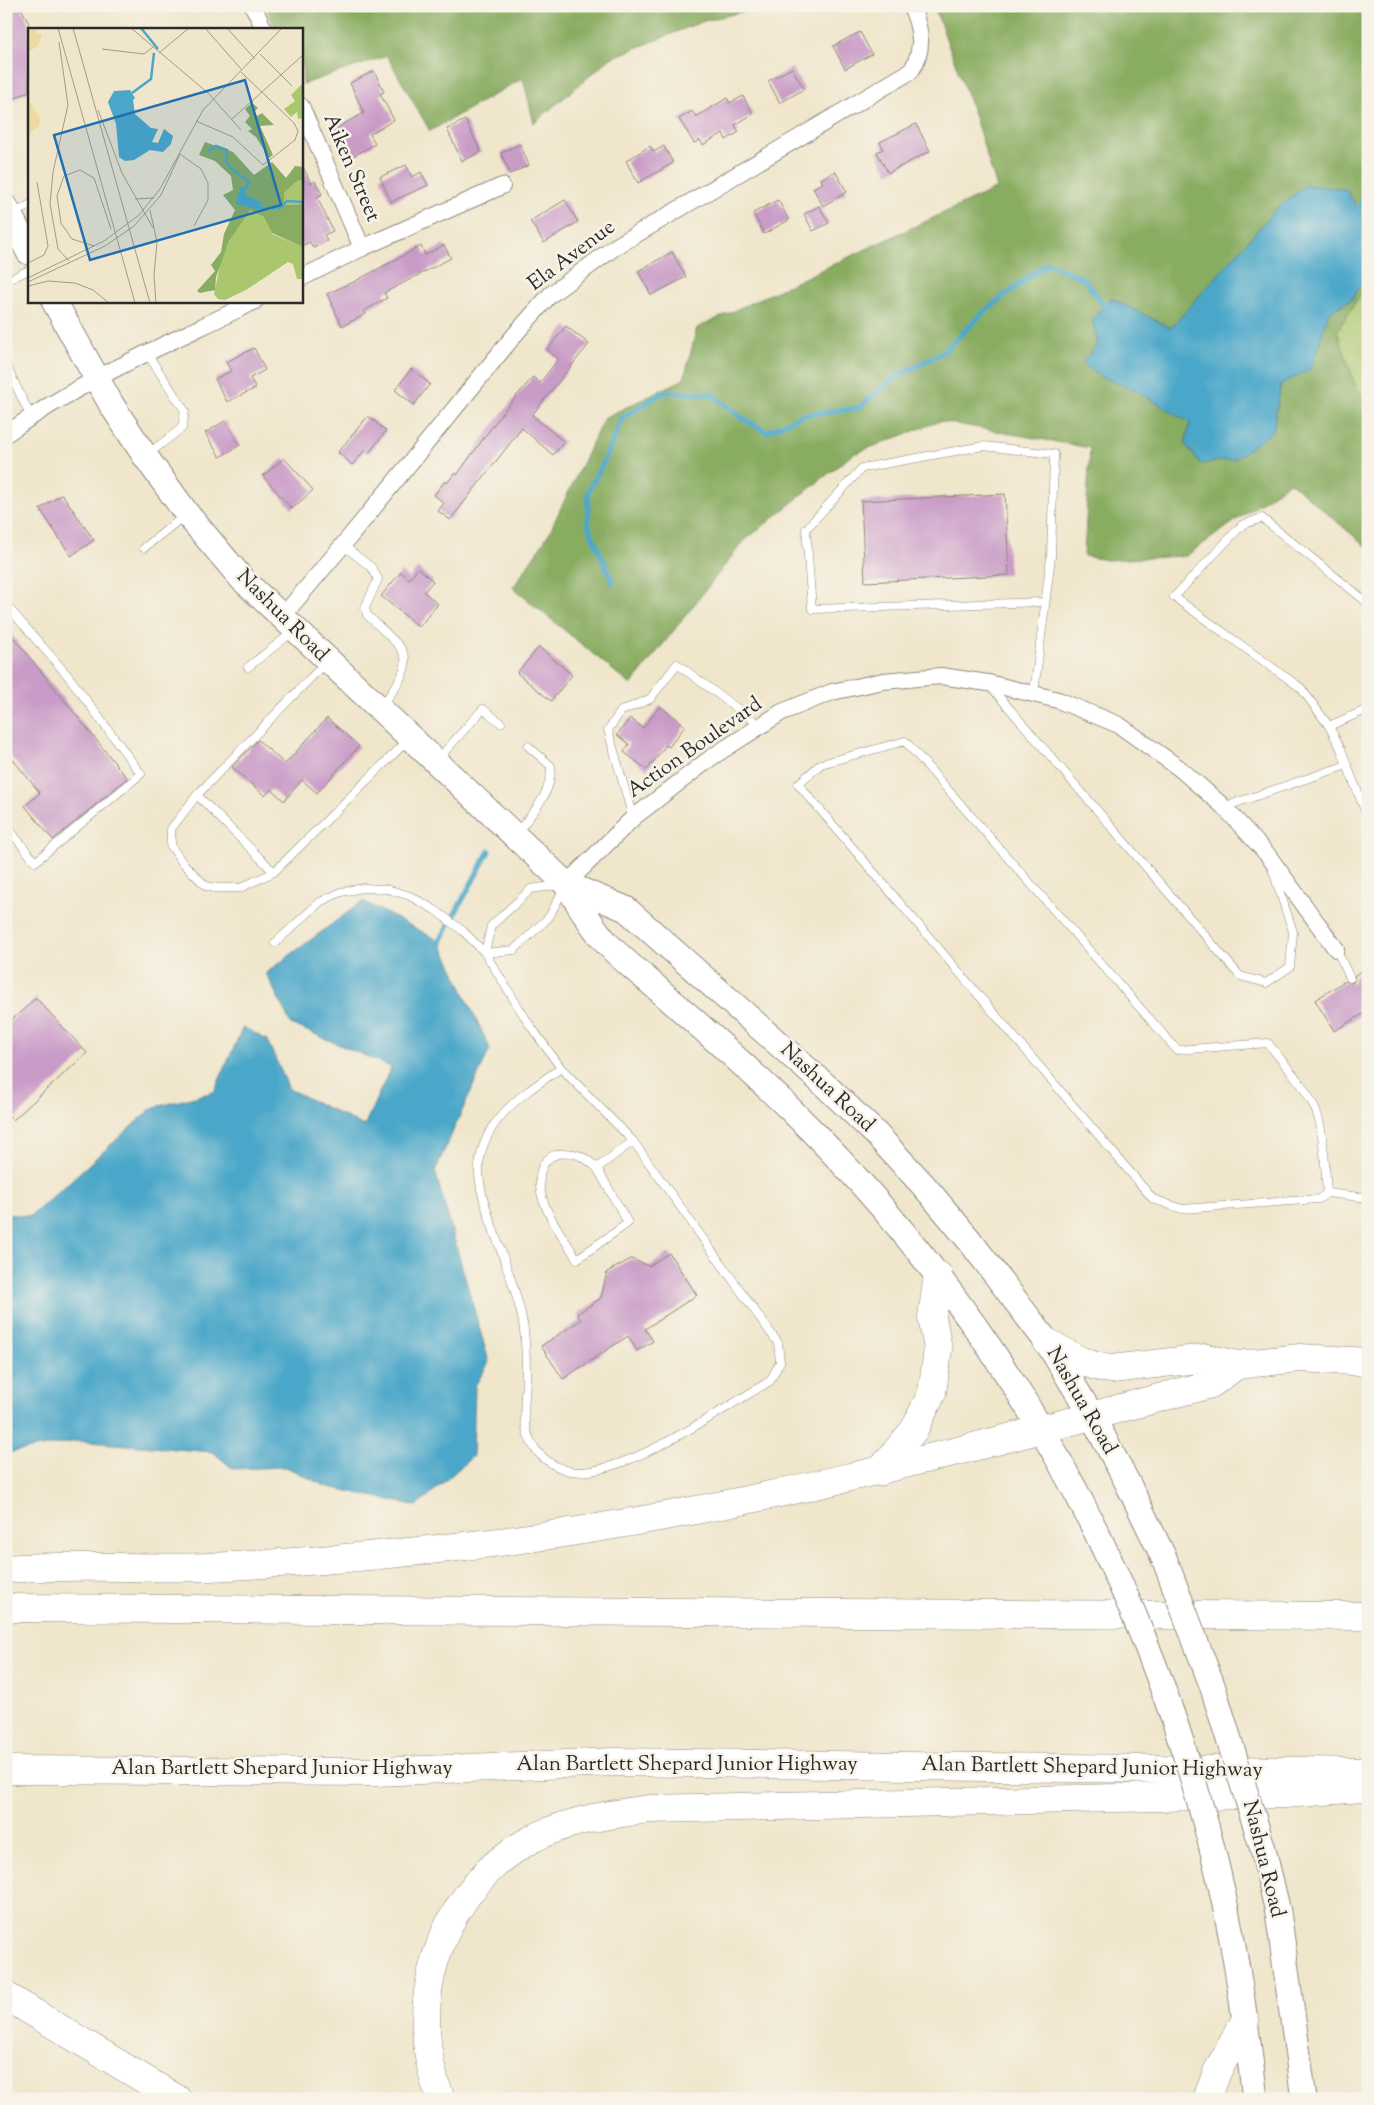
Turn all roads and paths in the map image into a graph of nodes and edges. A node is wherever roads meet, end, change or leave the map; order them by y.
1 (253, 6) edge
2 (911, 6) edge
3 (264, 28) edge
4 (302, 108) edge
5 (502, 186) dead end
6 (15, 210) edge
7 (362, 248) junction
8 (28, 249) edge
9 (28, 270) edge
10 (302, 278) edge
11 (6, 281) edge
12 (55, 302) edge
13 (253, 302) edge
14 (148, 354) junction
15 (6, 365) edge
16 (96, 377) junction
17 (31, 417) junction
18 (6, 434) edge
19 (145, 456) junction
20 (187, 514) junction
21 (343, 545) junction
22 (144, 548) dead end
23 (1045, 602) junction
24 (1368, 603) edge
25 (6, 605) edge
26 (288, 624) junction
27 (327, 661) junction
28 (248, 667) dead end
29 (988, 682) junction
30 (1034, 693) junction
31 (380, 709) junction
32 (1368, 709) edge
33 (501, 724) dead end
34 (761, 726) junction
35 (1329, 726) junction
36 (411, 737) junction
37 (528, 746) dead end
38 (436, 761) junction
39 (1347, 765) junction
40 (197, 795) junction
41 (1224, 807) junction
42 (633, 818) junction
43 (1368, 818) edge
44 (6, 825) edge
45 (515, 836) junction
46 (1267, 854) junction
47 (274, 872) junction
48 (566, 884) junction
49 (275, 943) dead end
50 (1336, 949) joint
51 (485, 953) junction
52 (1350, 978) dead end
53 (561, 1068) junction
54 (633, 1141) junction
55 (597, 1168) junction
56 (1327, 1193) junction
57 (1368, 1198) edge
58 (938, 1275) junction
59 (1047, 1342) junction
60 (1368, 1362) edge
61 (1237, 1365) junction
62 (1092, 1416) junction
63 (1043, 1429) junction
64 (879, 1472) junction
65 (6, 1569) edge
66 (6, 1608) edge
67 (1368, 1616) edge
68 (6, 1770) edge
69 (1368, 1772) edge
70 (1368, 1787) edge
71 (6, 1996) edge
72 (1246, 2021) junction
73 (177, 2099) edge
74 (441, 2099) edge
75 (1207, 2099) edge
76 (1255, 2099) edge
77 (1304, 2099) edge

1 - 3 street
2 - 21 street, Ela Avenue
4 - 7 street, Aiken Street
5 - 7 street
6 - 8 main road
7 - 10 street
9 - 11 lane
12 - 16 main road, Nashua Road
13 - 14 street
14 - 16 street
14 - 19 lane
15 - 17 lane
16 - 17 street
16 - 19 main road, Nashua Road
17 - 18 street
19 - 20 main road, Nashua Road
20 - 22 lane
20 - 26 main road, Nashua Road
21 - 26 street, Ela Avenue
21 - 31 lane
23 - 23 lane
23 - 30 lane
24 - 35 lane
25 - 44 lane
26 - 27 main road, Nashua Road
26 - 28 lane
27 - 31 main road, Nashua Road
27 - 40 lane
29 - 30 street, Action Boulevard
29 - 34 street, Action Boulevard
29 - 46 lane
30 - 41 street, Action Boulevard
31 - 36 main road, Nashua Road
32 - 35 lane
33 - 38 lane
34 - 42 street, Action Boulevard
34 - 42 lane
35 - 39 lane
36 - 38 main road, Nashua Road
36 - 47 lane
37 - 45 lane
38 - 45 main road, Nashua Road
39 - 41 lane
39 - 43 lane
40 - 47 lane
40 - 47 lane
41 - 46 street, Action Boulevard
42 - 48 street, Action Boulevard
45 - 48 main road, Nashua Road
46 - 50 street, Action Boulevard
48 - 51 lane
48 - 51 lane
48 - 58 main road, Nashua Road
48 - 59 main road, Nashua Road
49 - 51 lane
50 - 52 lane
51 - 53 lane
53 - 54 lane
53 - 54 lane
54 - 55 lane
55 - 55 lane
56 - 56 lane
56 - 57 lane
58 - 63 main road, Nashua Road
58 - 64 highway
59 - 61 highway
59 - 62 main road, Nashua Road
60 - 61 highway
61 - 62 highway
62 - 63 highway
62 - 77 main road, Nashua Road, bridge
63 - 64 highway
63 - 72 main road, Nashua Road, bridge
64 - 65 highway
66 - 67 highway
68 - 69 highway, Alan Bartlett Shepard Junior Highway
70 - 74 highway
71 - 73 highway
72 - 75 highway
72 - 76 main road, Nashua Road

